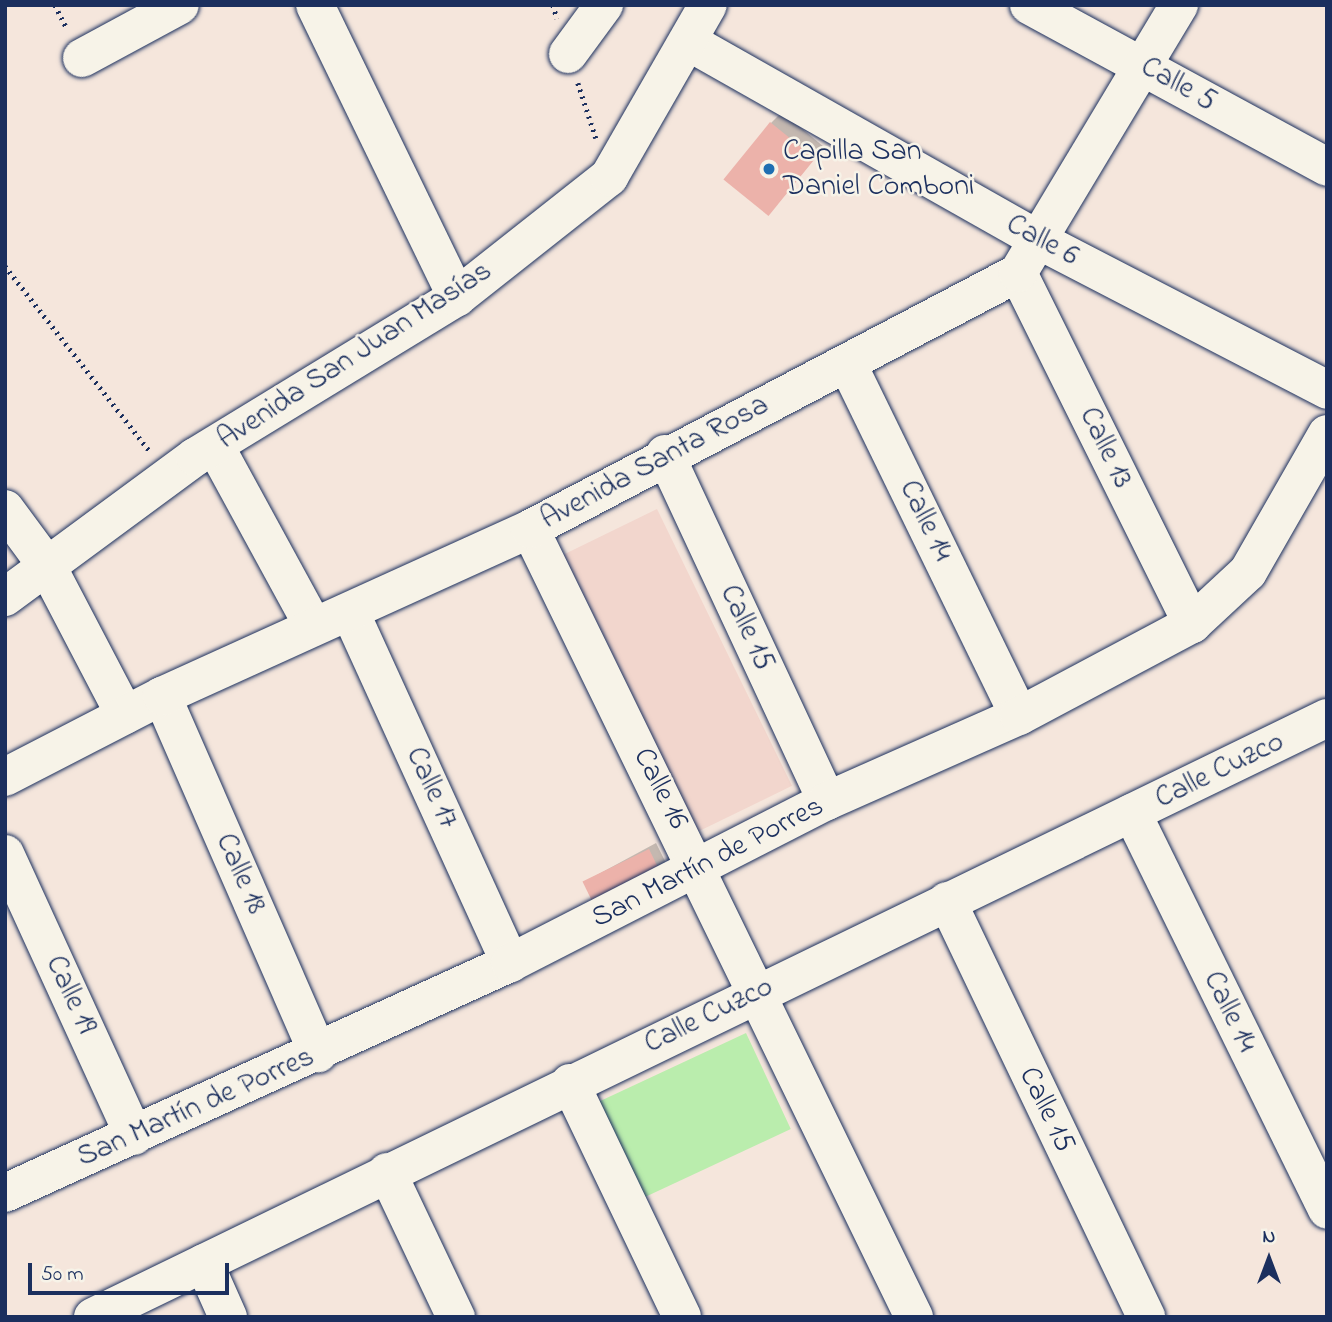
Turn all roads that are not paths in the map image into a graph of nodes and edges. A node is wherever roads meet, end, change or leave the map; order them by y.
1 (180, 5) edge
2 (315, 5) edge
3 (604, 5) edge
4 (708, 5) edge
5 (1029, 5) edge
6 (1179, 5) edge
7 (689, 42) junction
8 (568, 54) road end
9 (82, 58) dead end
10 (1145, 67) junction
11 (1327, 166) edge
12 (1042, 242) junction
13 (1018, 273) junction
14 (457, 297) junction
15 (848, 365) junction
16 (1327, 390) edge
17 (1327, 434) edge
18 (215, 446) junction
19 (665, 454) junction
20 (5, 509) edge
21 (530, 529) junction
22 (47, 566) junction
23 (5, 597) edge
24 (351, 614) junction
25 (1192, 624) junction
26 (313, 626) junction
27 (162, 696) junction
28 (125, 715) junction
29 (1019, 716) junction
30 (1325, 724) edge
31 (5, 778) edge
32 (827, 802) junction
33 (1132, 813) junction
34 (5, 854) edge
35 (699, 867) junction
36 (947, 901) junction
37 (510, 963) junction
38 (758, 993) junction
39 (318, 1053) junction
40 (570, 1083) junction
41 (134, 1136) junction
42 (387, 1172) junction
43 (5, 1193) edge
44 (1327, 1210) edge
45 (204, 1263) junction
46 (93, 1317) edge
47 (228, 1317) edge
48 (456, 1317) edge
49 (682, 1317) edge
50 (914, 1317) edge
51 (1146, 1317) edge

1 - 9 street
2 - 14 street
3 - 8 street
4 - 7 street, Avenida San Juan Masías
5 - 10 street, Calle 5
6 - 10 street, Avenida Santa Rosa
7 - 12 street, Calle 6
7 - 14 street, Avenida San Juan Masías
10 - 11 street, Calle 5
10 - 12 street, Avenida Santa Rosa
12 - 13 street, Avenida Santa Rosa
12 - 16 street, Calle 6
13 - 15 street, Avenida Santa Rosa
13 - 25 street, Calle 13
14 - 18 street, Avenida San Juan Masías
15 - 19 street, Avenida Santa Rosa
15 - 29 street, Calle 14
17 - 25 street, San Martín de Porres
18 - 22 street, Avenida San Juan Masías
18 - 26 street
19 - 21 street, Avenida Santa Rosa
19 - 32 street, Calle 15
20 - 22 street
21 - 24 street, Avenida Santa Rosa
21 - 35 street, Calle 16
22 - 23 street, Avenida San Juan Masías
22 - 28 street
24 - 26 street, Avenida Santa Rosa
24 - 37 street, Calle 17
25 - 29 street, San Martín de Porres
26 - 27 street, Avenida Santa Rosa
27 - 28 street, Avenida Santa Rosa
27 - 39 street, Calle 18
28 - 31 street, Avenida Santa Rosa
29 - 32 street, San Martín de Porres
30 - 33 street, Calle Cuzco
32 - 35 street, San Martín de Porres
33 - 36 street, Calle Cuzco
33 - 44 street, Calle 14
34 - 41 street, Calle 19
35 - 37 street, San Martín de Porres
35 - 38 street, Calle 16
36 - 38 street, Calle Cuzco
36 - 51 street, Calle 15
37 - 39 street, San Martín de Porres
38 - 40 street, Calle Cuzco
38 - 50 street, Calle 16
39 - 41 street, San Martín de Porres
40 - 42 street, Calle Cuzco
40 - 49 street
41 - 43 street, San Martín de Porres
42 - 45 street, Calle Cuzco
42 - 48 street
45 - 46 street, Calle Cuzco
45 - 47 street

